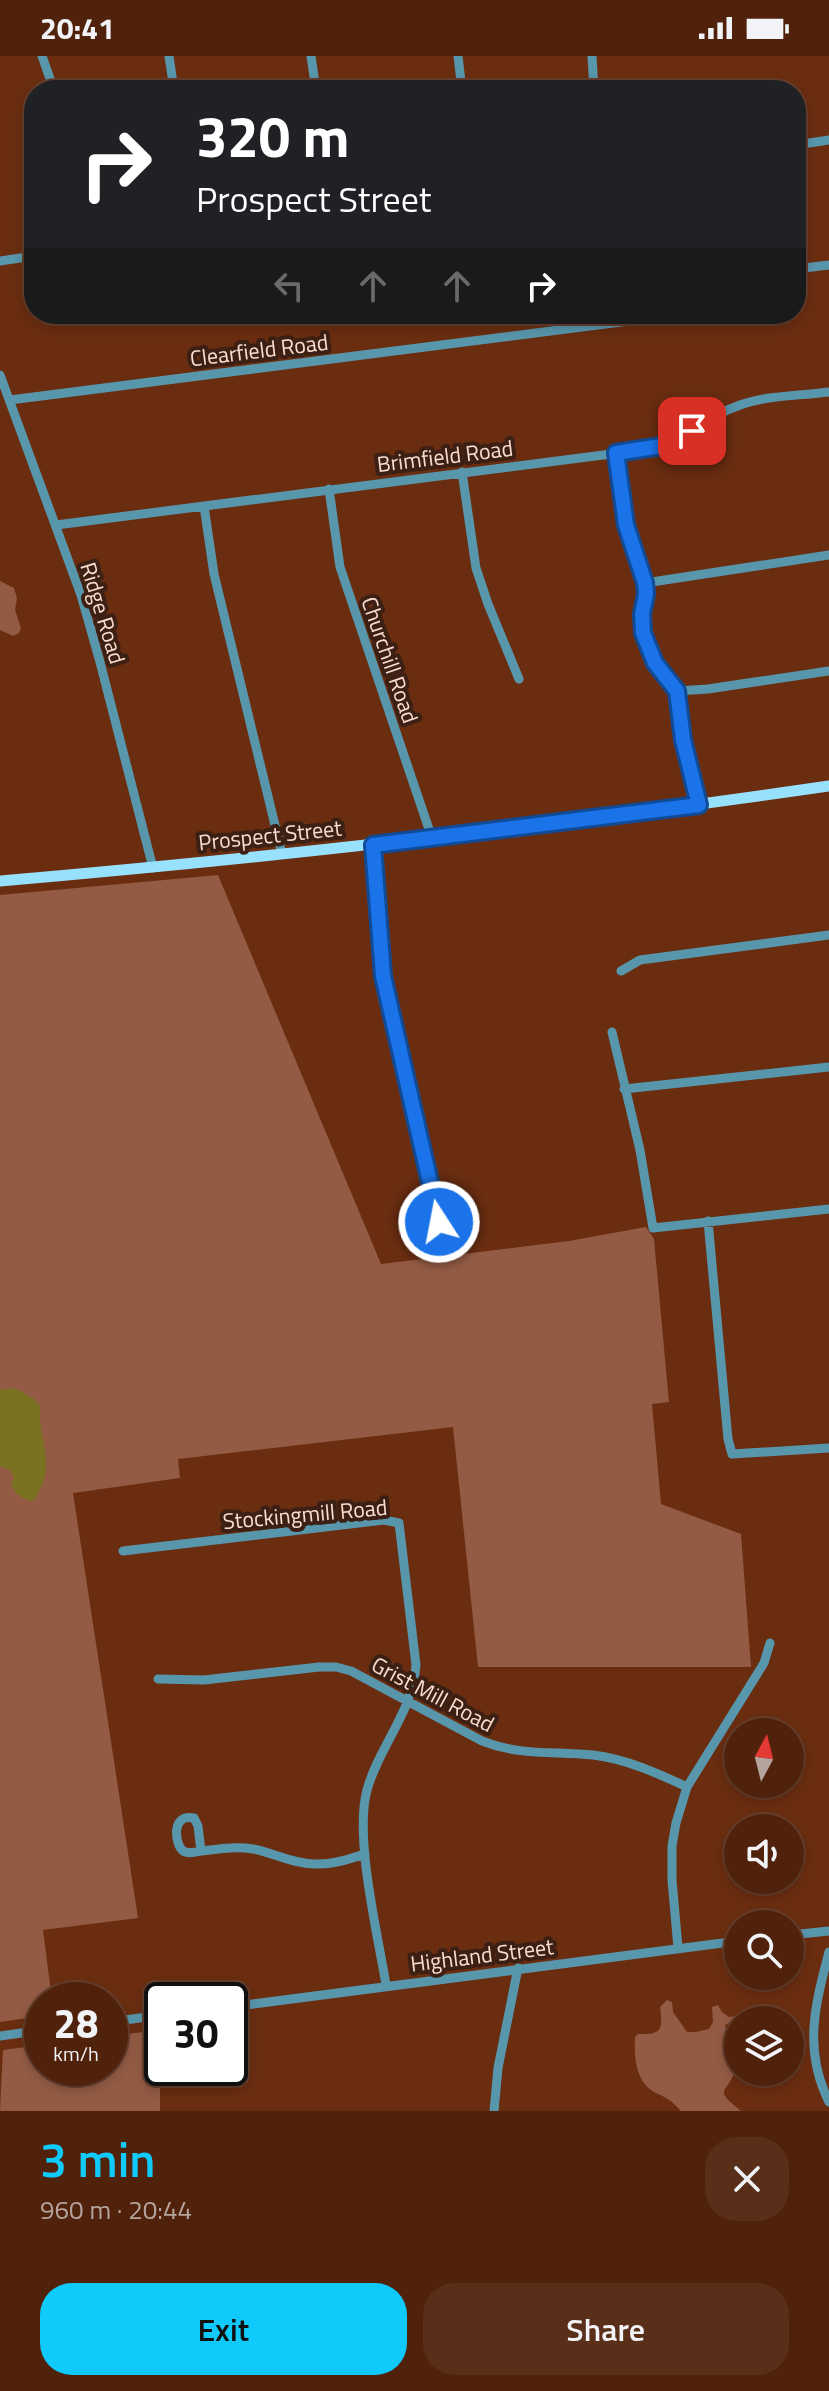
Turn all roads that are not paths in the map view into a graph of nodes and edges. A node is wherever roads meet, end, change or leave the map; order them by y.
1 (42, 56) edge
2 (169, 56) edge
3 (311, 56) edge
4 (458, 56) edge
5 (592, 56) edge
6 (50, 80) edge
7 (173, 80) edge
8 (315, 80) edge
9 (461, 80) edge
10 (593, 80) edge
11 (829, 140) edge
12 (806, 143) edge
13 (24, 257) edge
14 (0, 261) edge
15 (829, 265) edge
16 (806, 268) edge
17 (605, 324) edge
18 (0, 375) edge
19 (829, 392) edge
20 (10, 400) junction
21 (616, 453) junction
22 (462, 472) junction
23 (329, 489) junction
24 (204, 506) junction
25 (56, 525) junction
26 (829, 555) edge
27 (645, 583) junction
28 (829, 671) edge
29 (519, 679) dead end
30 (677, 691) junction
31 (829, 786) edge
32 (699, 805) junction
33 (432, 838) junction
34 (373, 845) junction
35 (282, 854) junction
36 (153, 868) junction
37 (0, 881) edge
38 (829, 935) edge
39 (621, 971) dead end
40 (612, 1032) dead end
41 (829, 1067) edge
42 (624, 1089) junction
43 (829, 1209) edge
44 (708, 1221) junction
45 (439, 1222) dead end
46 (829, 1448) edge
47 (123, 1551) dead end
48 (770, 1643) dead end
49 (158, 1679) dead end
50 (408, 1703) junction
51 (687, 1787) junction
52 (201, 1851) dead end
53 (365, 1854) junction
54 (829, 1931) edge
55 (804, 1934) edge
56 (724, 1943) edge
57 (678, 1948) junction
58 (828, 1959) edge
59 (518, 1968) junction
60 (386, 1985) junction
61 (248, 2004) edge
62 (24, 2033) edge
63 (0, 2036) edge
64 (829, 2102) edge
65 (494, 2111) edge

1 - 6 street
2 - 7 street
3 - 8 street
4 - 9 street
5 - 10 street
11 - 12 street
13 - 14 street
15 - 16 street
17 - 20 street, Clearfield Road
18 - 20 street, Ridge Road
19 - 21 street, Brimfield Road
20 - 25 street, Ridge Road
21 - 22 street, Brimfield Road
21 - 27 street
22 - 23 street, Brimfield Road
22 - 29 street
23 - 24 street, Brimfield Road
23 - 33 street, Churchill Road
24 - 25 street, Brimfield Road
24 - 35 street
25 - 36 street, Ridge Road
26 - 27 street
27 - 30 street
28 - 30 street
30 - 32 street
31 - 32 main road, Prospect Street
32 - 33 main road, Prospect Street
33 - 34 main road, Prospect Street
34 - 35 main road, Prospect Street
34 - 45 street
35 - 36 main road, Prospect Street
36 - 37 main road, Prospect Street
38 - 39 street
40 - 42 street
41 - 42 street
42 - 44 street
43 - 44 street
44 - 46 street
47 - 50 street, Stockingmill Road
48 - 51 street
49 - 50 street, Grist Mill Road
50 - 51 street, Grist Mill Road
50 - 53 street, Stockingmill Road
51 - 57 street
52 - 53 street
53 - 60 street, Stockingmill Road
54 - 55 street
56 - 57 street, Highland Street
57 - 59 street, Highland Street
58 - 64 street
59 - 60 street, Highland Street
59 - 65 street
60 - 61 street, Highland Street
62 - 63 street

